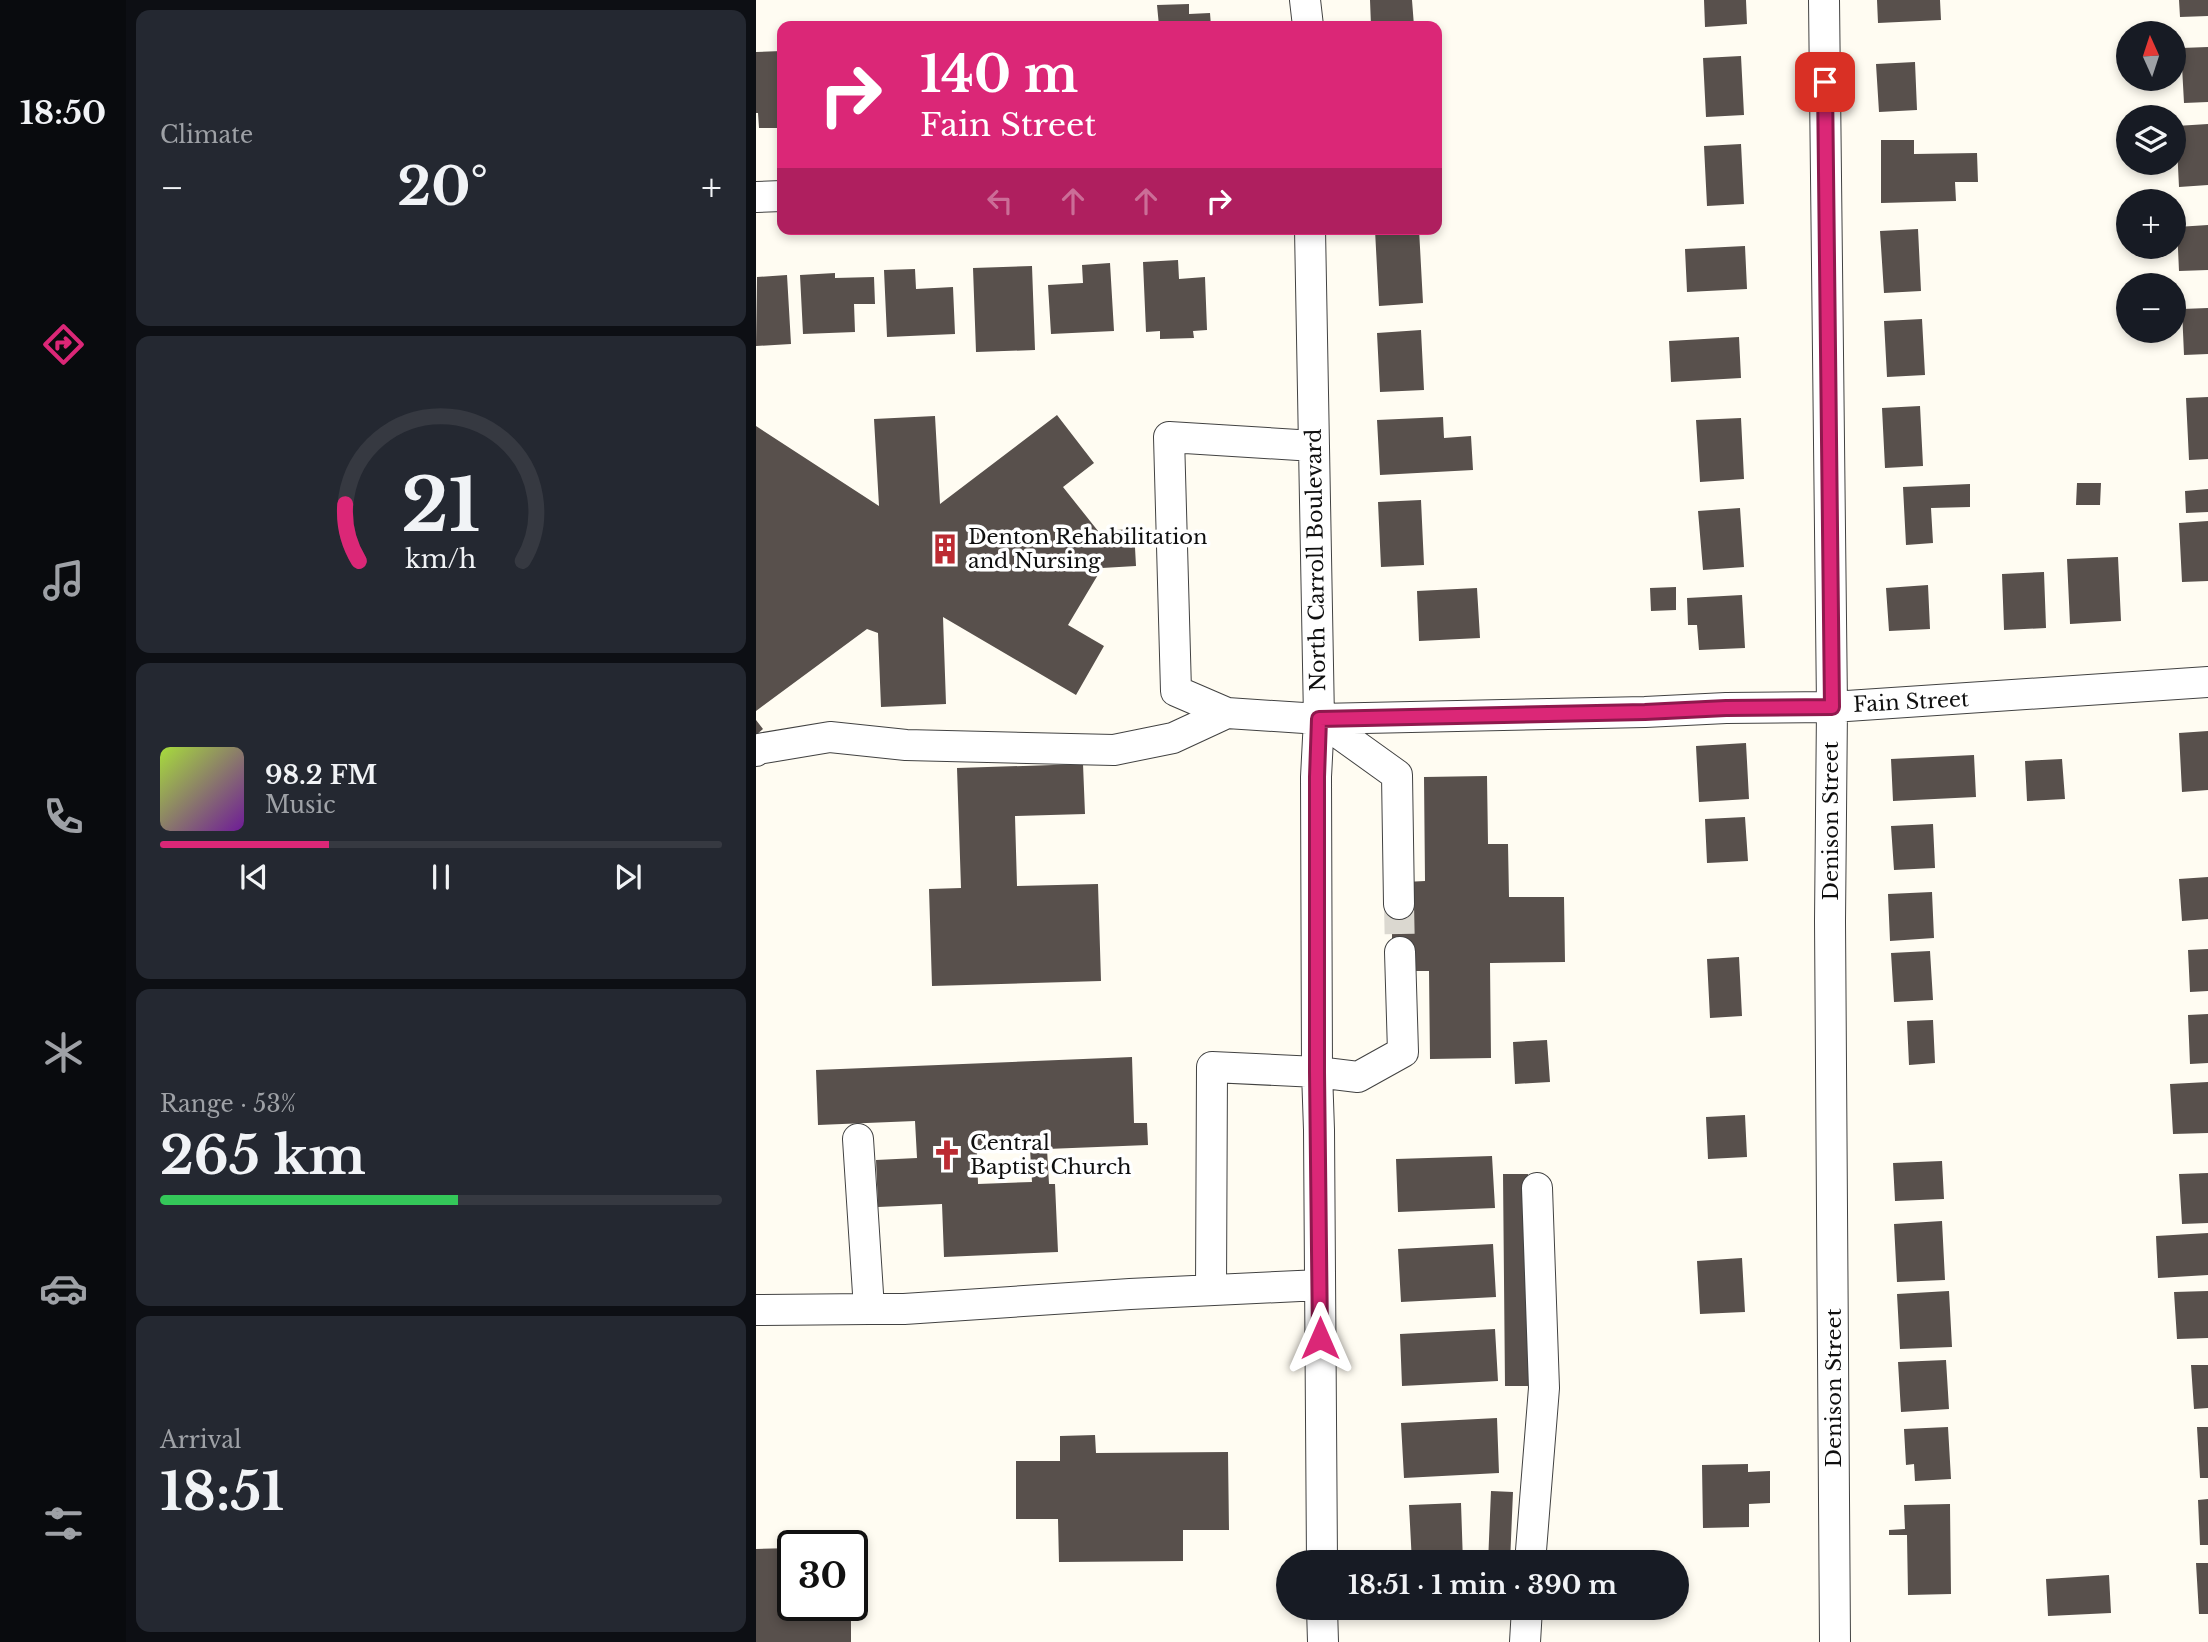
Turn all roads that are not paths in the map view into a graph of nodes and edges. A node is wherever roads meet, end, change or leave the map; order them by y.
1 (1305, 0) edge
2 (1824, 0) edge
3 (1307, 21) edge
4 (777, 196) edge
5 (756, 197) edge
6 (1310, 235) edge
7 (1314, 446) junction
8 (2208, 682) edge
9 (1832, 707) junction
10 (1227, 713) junction
11 (1319, 719) junction
12 (756, 751) edge
13 (1399, 904) tunnel mouth
14 (1400, 952) tunnel mouth
15 (1317, 1072) junction
16 (858, 1139) dead end
17 (1537, 1188) dead end
18 (1320, 1285) junction
19 (1211, 1290) junction
20 (869, 1309) junction
21 (756, 1310) edge
22 (1322, 1550) edge
23 (1531, 1550) edge
24 (1322, 1620) edge
25 (1526, 1620) edge
26 (1323, 1642) edge
27 (1525, 1642) edge
28 (1835, 1642) edge

1 - 3 street
2 - 9 street, Denison Street
4 - 5 street
6 - 7 street, North Carroll Boulevard
7 - 10 street
7 - 11 street, North Carroll Boulevard
8 - 9 street, Fain Street
9 - 11 street, Fain Street
9 - 28 street, Denison Street
10 - 11 street, Fain Street
10 - 12 street
11 - 13 street
11 - 15 street, North Carroll Boulevard
14 - 15 street
15 - 18 street, North Carroll Boulevard
15 - 19 street
16 - 20 street
17 - 23 street
18 - 19 street
18 - 22 street, North Carroll Boulevard
19 - 20 street
20 - 21 street
24 - 26 street
25 - 27 street

